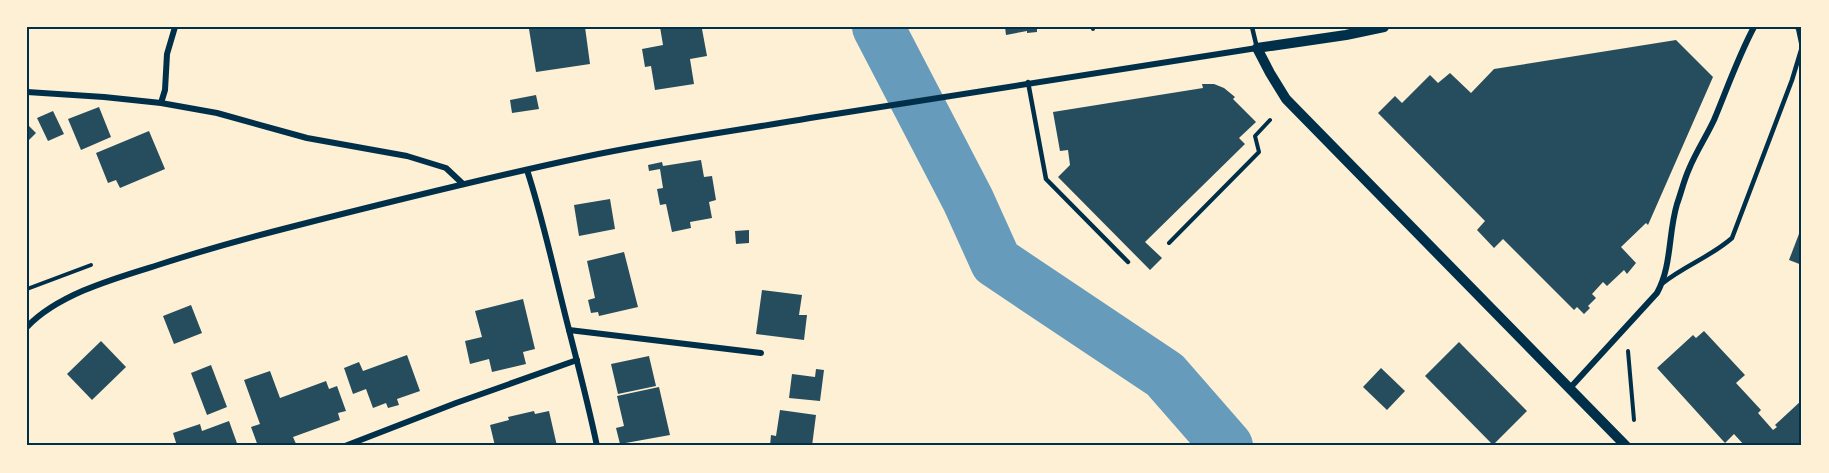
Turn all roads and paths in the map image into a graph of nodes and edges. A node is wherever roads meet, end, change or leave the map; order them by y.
1 (175, 27) edge
2 (1252, 27) edge
3 (1384, 27) edge
4 (1754, 27) edge
5 (1798, 27) edge
6 (1257, 48) junction
7 (1029, 82) junction
8 (27, 92) edge
9 (161, 103) junction
10 (1270, 120) dead end
11 (527, 170) junction
12 (463, 184) junction
13 (1169, 243) dead end
14 (1128, 262) dead end
15 (98, 263) dead end
16 (1663, 283) junction
17 (27, 288) edge
18 (27, 327) edge
19 (569, 330) junction
20 (1628, 347) dead end
21 (761, 353) dead end
22 (577, 360) junction
23 (1570, 388) junction
24 (1634, 420) dead end
25 (345, 446) edge
26 (597, 446) edge
27 (1626, 446) edge

1 - 9 street
2 - 6 lane
3 - 6 street
4 - 16 street
5 - 16 lane
6 - 7 street
6 - 23 street
7 - 11 street
7 - 14 lane
8 - 9 street
9 - 12 street
10 - 13 path
11 - 12 street
11 - 19 street
12 - 18 street
15 - 17 path
16 - 23 street
19 - 21 street
19 - 22 street
20 - 24 path
22 - 25 street
22 - 26 street
23 - 27 street

